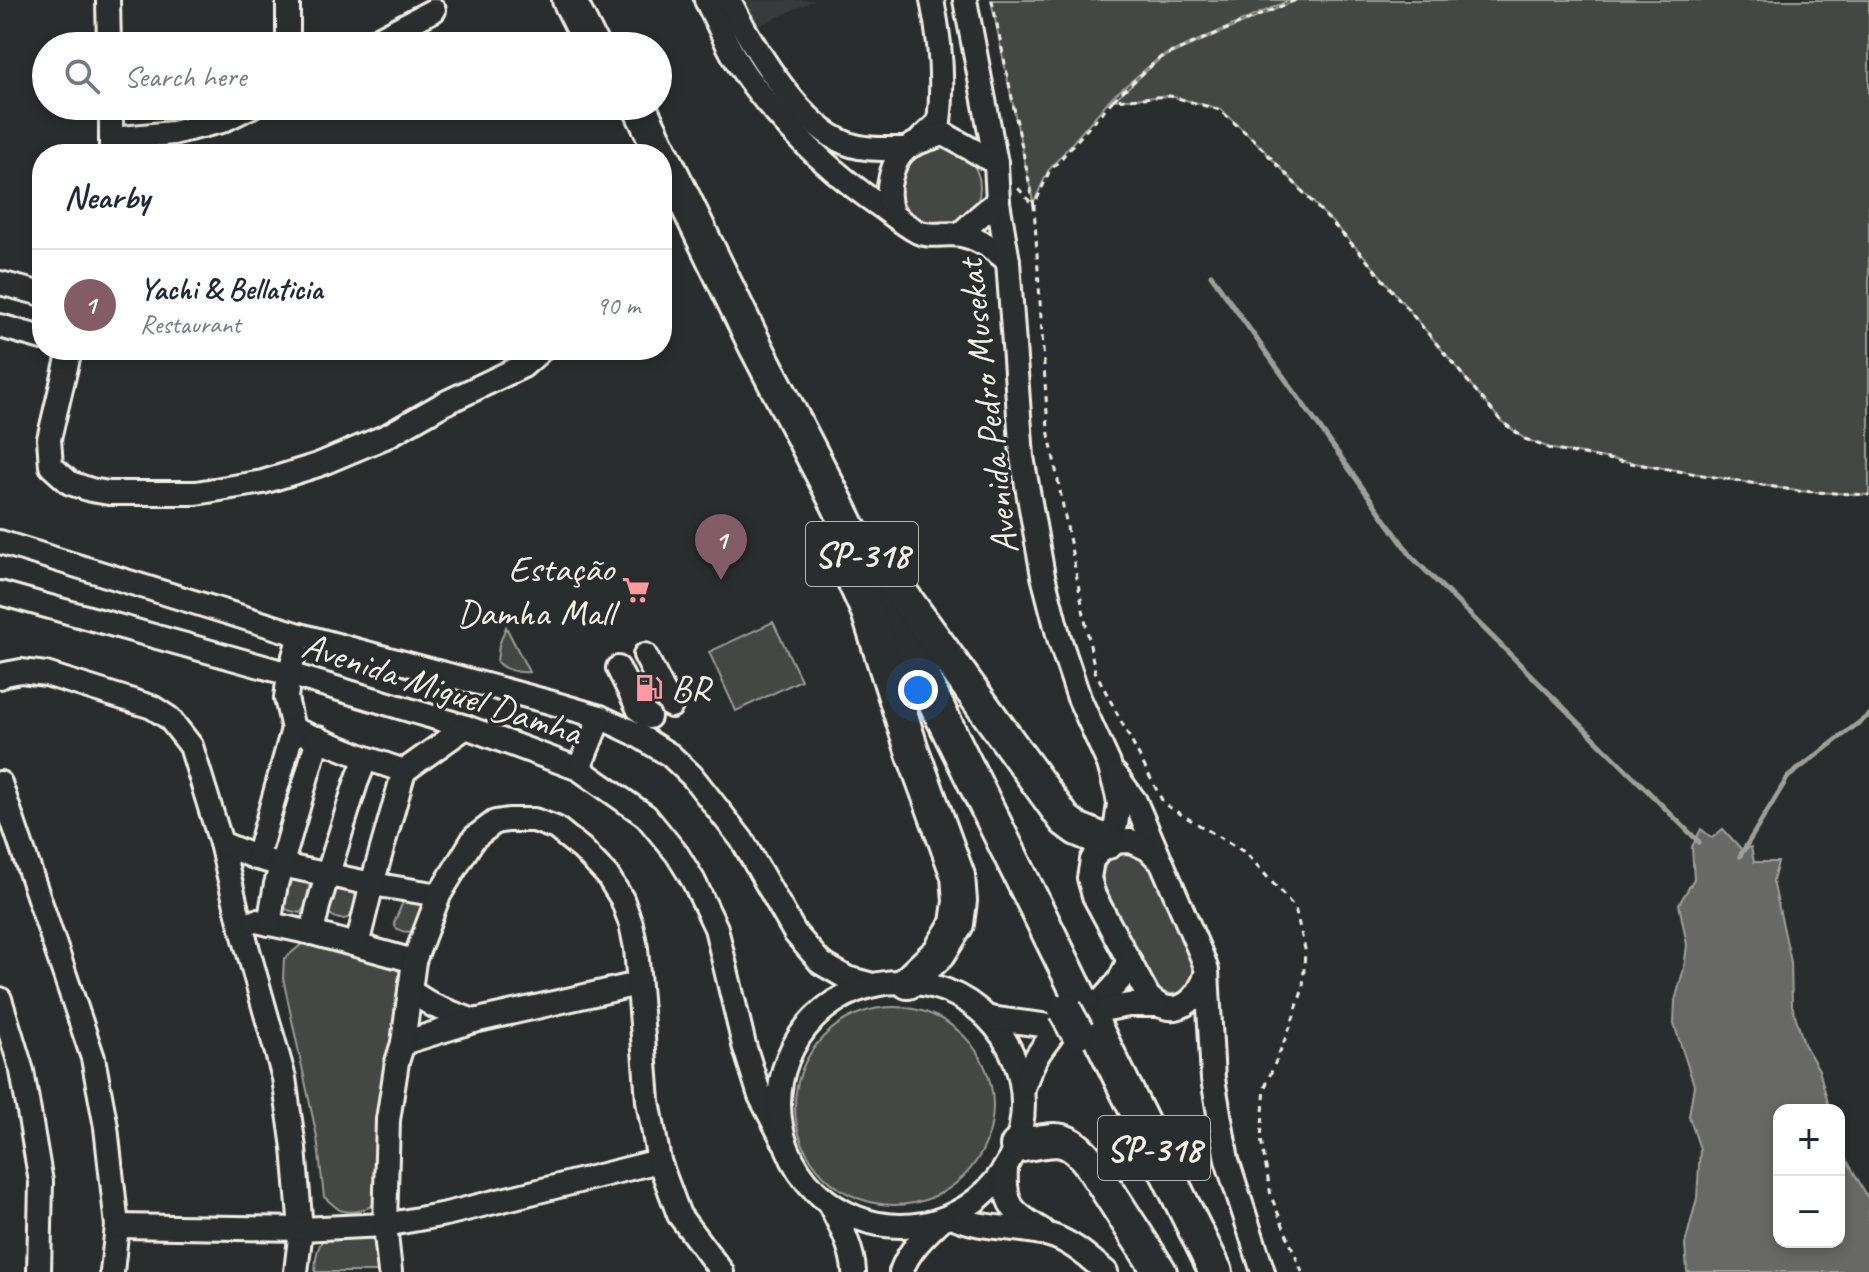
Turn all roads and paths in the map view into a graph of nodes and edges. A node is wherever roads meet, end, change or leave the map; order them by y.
1 (108, 0) edge
2 (288, 0) edge
3 (569, 0) edge
4 (588, 0) edge
5 (706, 0) edge
6 (729, 0) edge
7 (932, 0) edge
8 (965, 0) edge
9 (992, 0) edge
10 (1296, 0) edge
11 (434, 10) dead end
12 (109, 32) edge
13 (288, 32) edge
14 (392, 32) edge
15 (585, 32) edge
16 (603, 32) edge
17 (1113, 100) junction
18 (111, 120) edge
19 (224, 120) edge
20 (629, 120) edge
21 (646, 120) edge
22 (111, 144) edge
23 (124, 144) edge
24 (641, 144) edge
25 (657, 144) edge
26 (911, 146) junction
27 (996, 163) junction
28 (672, 174) edge
29 (998, 202) junction
30 (672, 204) edge
31 (1034, 206) junction
32 (892, 214) junction
33 (960, 234) junction
34 (1008, 261) junction
35 (0, 283) edge
36 (32, 291) edge
37 (0, 326) edge
38 (32, 335) edge
39 (68, 360) edge
40 (530, 360) edge
41 (1869, 495) edge
42 (831, 506) junction
43 (0, 542) edge
44 (0, 593) edge
45 (300, 635) junction
46 (638, 658) joint
47 (289, 674) junction
48 (0, 677) edge
49 (600, 717) junction
50 (466, 727) junction
51 (293, 729) junction
52 (318, 738) junction
53 (366, 758) junction
54 (1109, 764) junction
55 (579, 769) junction
56 (404, 771) junction
57 (0, 783) edge
58 (1108, 842) junction
59 (221, 843) junction
60 (257, 858) junction
61 (1162, 863) junction
62 (282, 865) junction
63 (328, 875) junction
64 (372, 884) junction
65 (439, 895) junction
66 (239, 918) junction
67 (269, 924) junction
68 (312, 933) junction
69 (357, 945) junction
70 (1129, 960) junction
71 (414, 961) junction
72 (1207, 971) junction
73 (908, 982) junction
74 (638, 984) junction
75 (873, 985) junction
76 (410, 991) junction
77 (0, 999) edge
78 (1157, 1005) junction
79 (989, 1018) junction
80 (1078, 1018) junction
81 (474, 1021) junction
82 (403, 1043) junction
83 (1023, 1088) junction
84 (783, 1140) junction
85 (1011, 1157) junction
86 (659, 1161) junction
87 (829, 1203) junction
88 (947, 1218) junction
89 (385, 1225) junction
90 (117, 1226) junction
91 (301, 1229) junction
92 (1050, 1235) junction
93 (39, 1272) edge
94 (112, 1272) edge
95 (296, 1272) edge
96 (390, 1272) edge
97 (722, 1272) edge
98 (854, 1272) edge
99 (901, 1272) edge
100 (1106, 1272) edge
101 (1160, 1272) edge
102 (1195, 1272) edge
103 (1216, 1272) edge
104 (1263, 1272) edge
105 (1302, 1272) edge

1 - 12 street
2 - 13 street
3 - 15 highway
4 - 16 highway
5 - 32 street
6 - 26 street
7 - 26 street
8 - 27 street, Avenida Pedro Musekat
9 - 31 path
10 - 17 path
11 - 14 street
17 - 31 path
17 - 41 path
18 - 22 street
19 - 23 street
20 - 24 highway
21 - 25 highway, SP-318
26 - 27 street
26 - 32 street
27 - 29 street, Avenida Pedro Musekat
27 - 31 path
28 - 42 highway, SP-318
29 - 33 street
29 - 34 street, Avenida Pedro Musekat
30 - 42 highway, SP-318
31 - 105 path
32 - 33 street
33 - 34 street
34 - 54 street, Avenida Pedro Musekat
35 - 36 street
37 - 38 street
39 - 40 street
42 - 58 highway
42 - 73 highway
42 - 80 highway, SP-318
43 - 45 street, Avenida Miguel Damha
44 - 47 street, Avenida Miguel Damha
45 - 47 street
45 - 49 street, Avenida Miguel Damha
46 - 46 street
47 - 50 street, Avenida Miguel Damha
47 - 51 street
48 - 59 street
49 - 55 street
49 - 75 street, Avenida Miguel Damha
50 - 55 street, Avenida Miguel Damha
50 - 56 street
51 - 52 street
51 - 60 street
52 - 53 street
52 - 62 street
53 - 56 street
53 - 63 street
54 - 58 street, Avenida Pedro Musekat
54 - 61 street, Avenida Pedro Musekat
55 - 84 street, Avenida Miguel Damha
56 - 64 street
57 - 90 street
58 - 61 street
58 - 70 street, Avenida Pedro Musekat
59 - 60 street
59 - 66 street
60 - 62 street
61 - 72 street, Avenida Pedro Musekat
62 - 63 street
62 - 67 street
63 - 64 street
63 - 68 street
64 - 65 street
64 - 69 street
65 - 71 street
65 - 74 street
66 - 67 street
66 - 91 street
67 - 68 street
68 - 69 street
69 - 71 street
70 - 78 street
70 - 80 street
71 - 76 street
72 - 78 street
72 - 104 street, Avenida Pedro Musekat
73 - 75 street
73 - 79 street
74 - 81 street
74 - 86 street
75 - 84 street
76 - 81 street
76 - 82 street
77 - 93 street
78 - 80 street
79 - 80 street
79 - 83 street
80 - 83 street
80 - 102 highway, SP-318
80 - 103 highway, SP-318
81 - 82 street
82 - 89 street
83 - 85 street
84 - 87 street
85 - 88 street
85 - 92 street
85 - 101 highway
86 - 89 street
86 - 97 street
87 - 88 street
87 - 98 street
88 - 92 street
88 - 99 street
89 - 91 street
89 - 96 street
90 - 91 street
90 - 94 street
91 - 95 street
92 - 100 street

